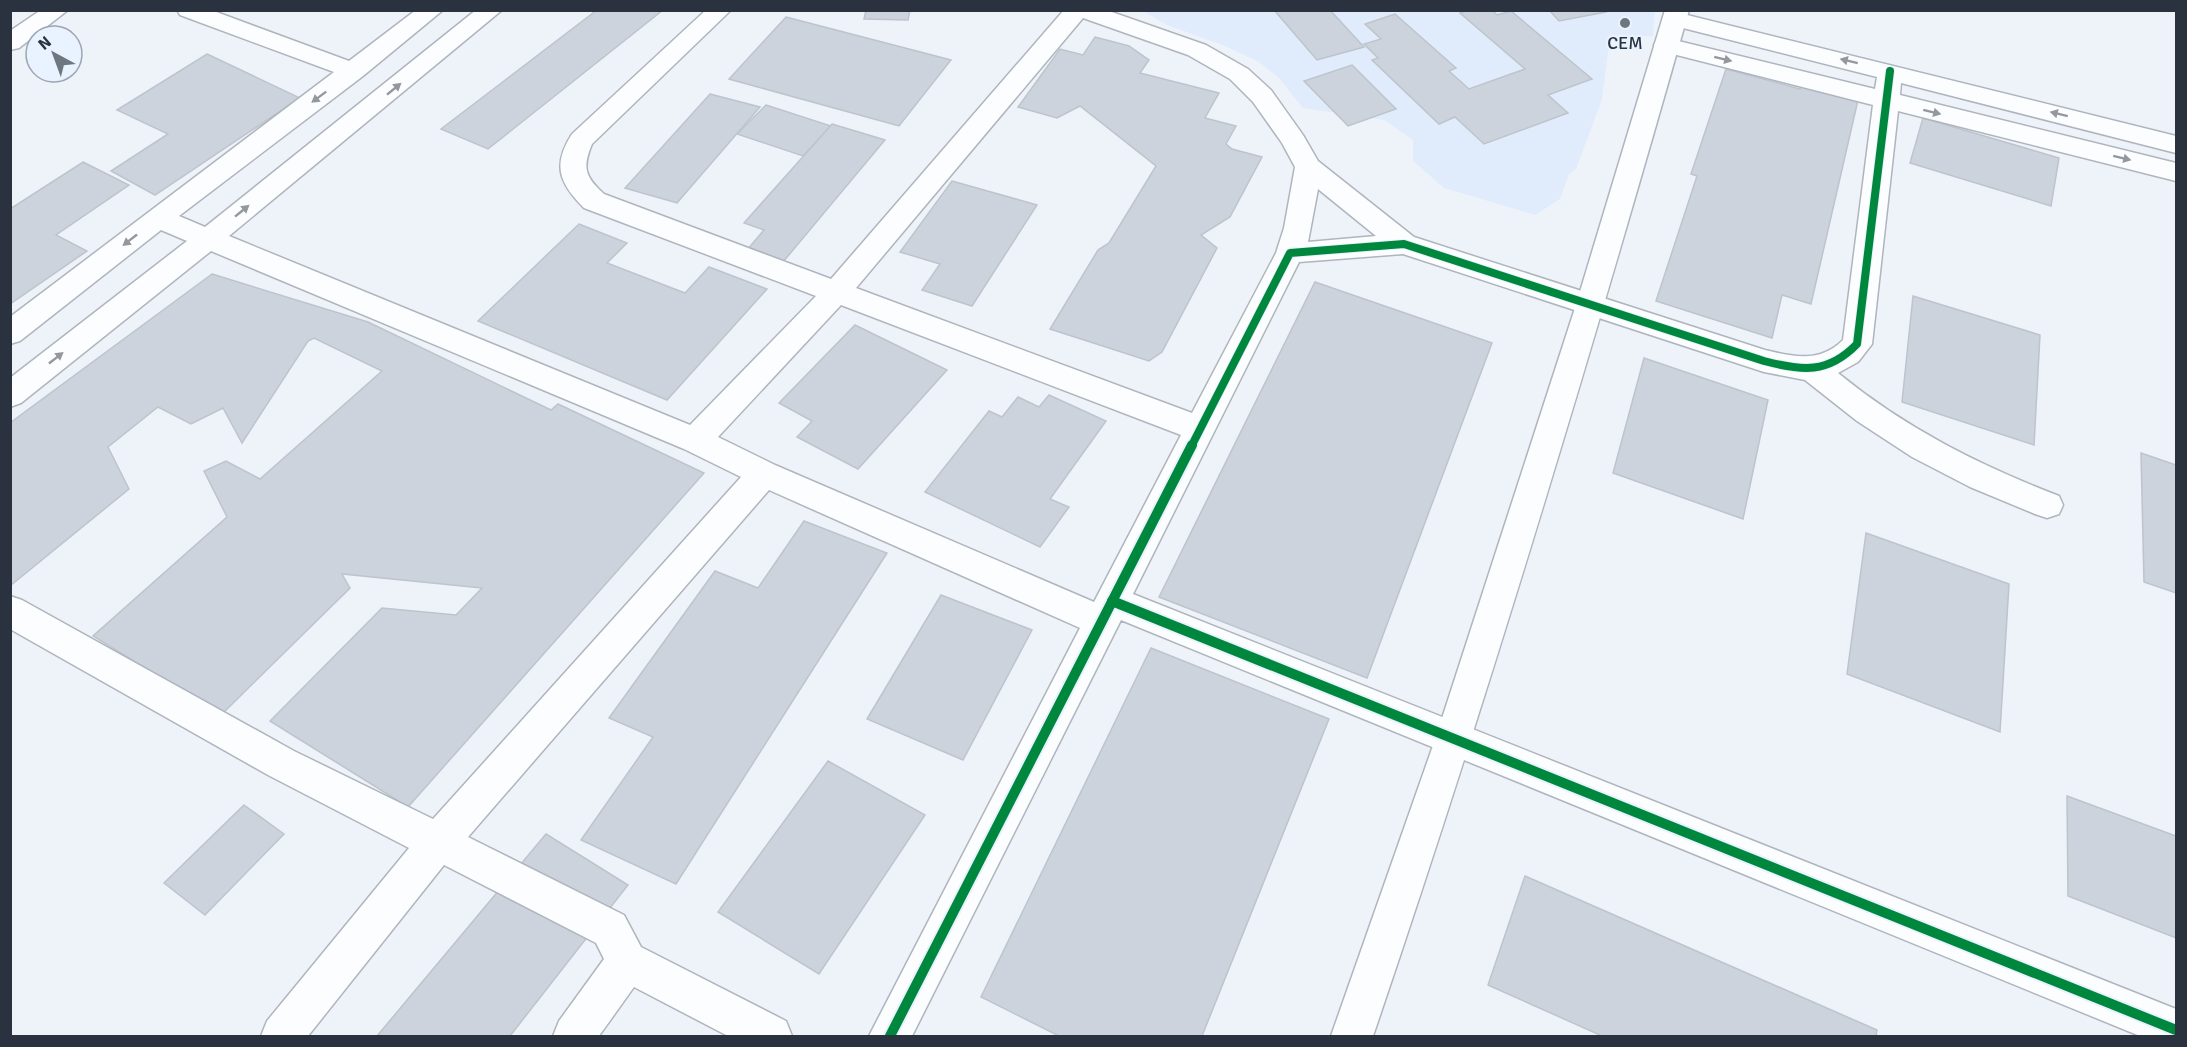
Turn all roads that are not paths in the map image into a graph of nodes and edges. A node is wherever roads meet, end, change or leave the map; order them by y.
1 (57, 10) edge
2 (188, 10) edge
3 (432, 10) edge
4 (491, 10) edge
5 (720, 10) edge
6 (1077, 10) edge
7 (1082, 10) edge
8 (1673, 25) edge
9 (10, 44) edge
10 (354, 71) junction
11 (1890, 71) junction
12 (1886, 101) junction
13 (2176, 144) edge
14 (1308, 167) junction
15 (2176, 172) edge
16 (158, 218) junction
17 (208, 239) junction
18 (1404, 244) junction
19 (1290, 253) junction
20 (836, 293) junction
21 (1591, 305) junction
22 (10, 333) edge
23 (1812, 368) junction
24 (10, 394) edge
25 (1200, 429) junction
26 (695, 440) junction
27 (764, 474) junction
28 (2047, 504) dead end
29 (10, 611) edge
30 (1107, 611) junction
31 (1453, 740) junction
32 (438, 842) junction
33 (627, 961) junction
34 (2176, 1030) edge
35 (282, 1036) edge
36 (573, 1036) edge
37 (771, 1036) edge
38 (890, 1036) edge
39 (1354, 1036) edge

1 - 9 street
2 - 10 street
3 - 10 street
17 -> 4 street
5 - 20 street
6 - 20 street
7 - 14 street
11 -> 8 street
8 -> 12 street
8 - 21 street
10 -> 16 street
11 - 12 street
13 -> 11 street
12 -> 15 street
12 - 23 street
14 - 18 street
14 - 19 street
16 - 17 street
16 -> 22 street
24 -> 17 street
17 - 26 street
18 - 19 street
18 - 21 street
19 - 25 street
20 - 25 street
20 - 26 street
21 - 23 street
21 - 31 street
23 - 28 street
25 - 30 street
26 - 27 street
27 - 30 street
27 - 32 street
29 - 32 street
30 - 31 street
30 - 38 street
31 - 34 street
31 - 39 street
32 - 33 street
32 - 35 street
33 - 36 street
33 - 37 street

